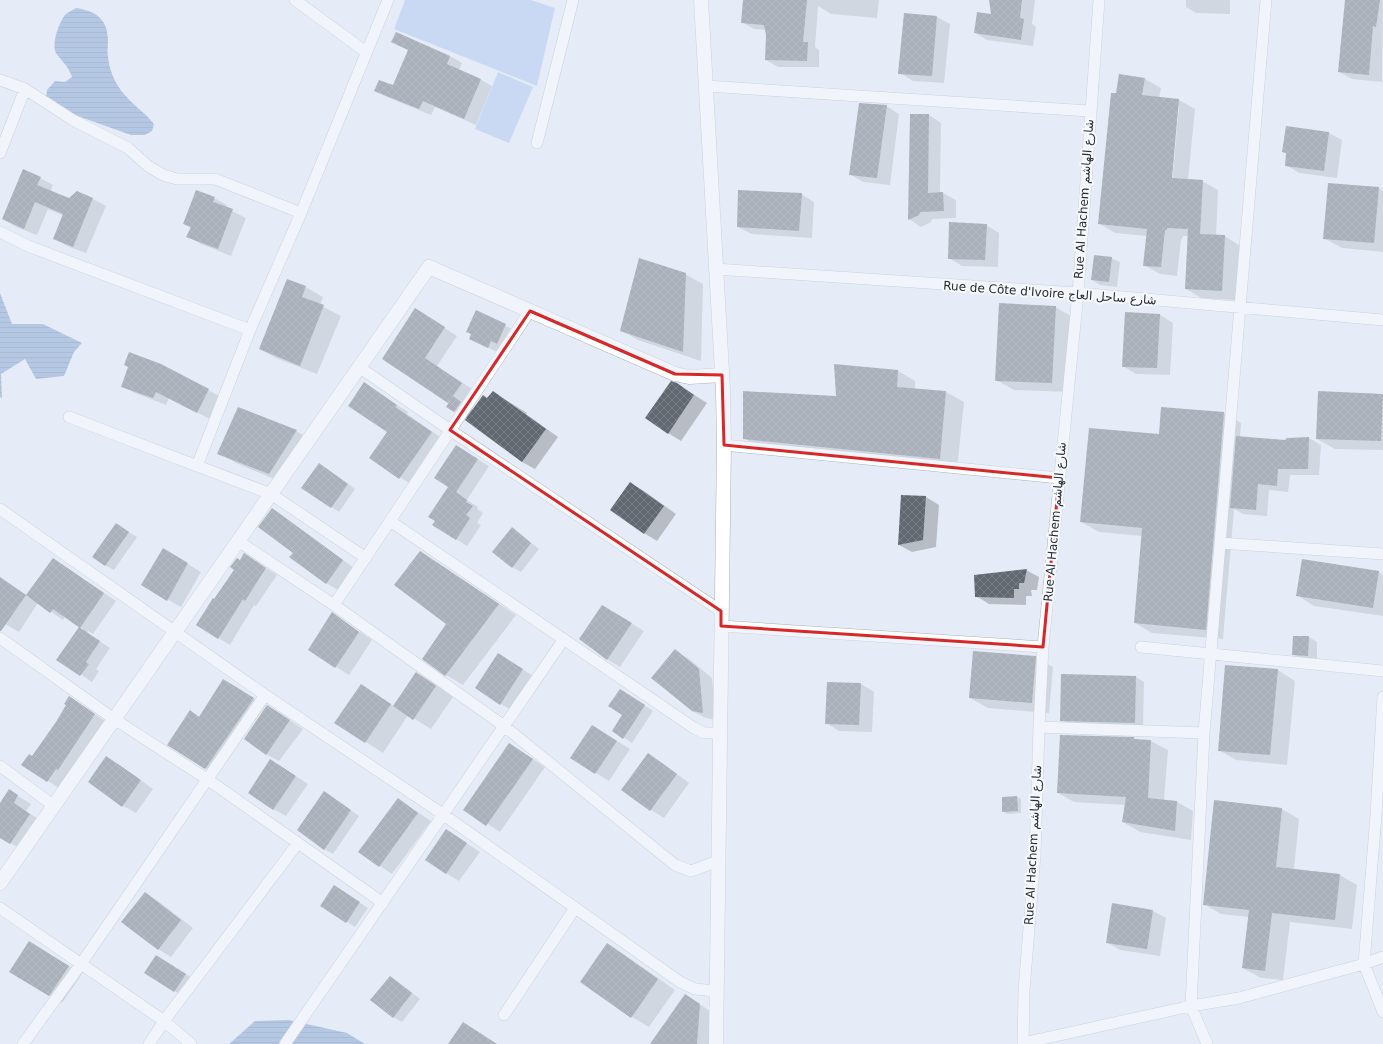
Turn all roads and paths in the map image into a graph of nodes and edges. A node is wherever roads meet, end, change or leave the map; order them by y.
1 (295, 0) edge
2 (388, 0) edge
3 (701, 0) edge
4 (1099, 0) edge
5 (1266, 0) edge
6 (571, 1) edge
7 (366, 52) junction
8 (0, 80) edge
9 (706, 86) junction
10 (25, 89) junction
11 (1090, 111) junction
12 (537, 143) dead end
13 (0, 153) edge
14 (301, 213) junction
15 (0, 232) edge
16 (716, 269) junction
17 (1078, 293) junction
18 (1240, 308) junction
19 (530, 311) junction
20 (1383, 320) edge
21 (250, 330) junction
22 (359, 368) junction
23 (722, 375) junction
24 (69, 417) dead end
25 (450, 430) junction
26 (724, 444) junction
27 (197, 466) junction
28 (1059, 478) junction
29 (271, 494) junction
30 (0, 509) edge
31 (390, 522) junction
32 (238, 541) junction
33 (1220, 543) junction
34 (1383, 554) edge
35 (366, 558) junction
36 (334, 605) junction
37 (721, 611) junction
38 (721, 626) junction
39 (175, 632) junction
40 (0, 638) edge
41 (564, 639) junction
42 (1044, 647) junction
43 (1141, 647) dead end
44 (1211, 654) junction
45 (1383, 671) edge
46 (265, 695) junction
47 (1383, 697) edge
48 (114, 719) junction
49 (504, 726) junction
50 (1039, 727) junction
51 (720, 733) junction
52 (1204, 733) junction
53 (0, 766) edge
54 (207, 780) junction
55 (54, 806) junction
56 (444, 815) junction
57 (298, 843) junction
58 (718, 861) junction
59 (0, 883) edge
60 (383, 903) junction
61 (0, 908) edge
62 (576, 908) junction
63 (1383, 958) edge
64 (81, 964) junction
65 (1364, 964) junction
66 (716, 991) junction
67 (1191, 1006) junction
68 (1383, 1012) edge
69 (504, 1015) dead end
70 (164, 1021) junction
71 (23, 1044) edge
72 (149, 1044) edge
73 (191, 1044) edge
74 (285, 1044) edge
75 (716, 1044) edge
76 (1023, 1044) edge
77 (1207, 1044) edge

1 - 7 street
2 - 7 street
3 - 9 street
4 - 11 street, Rue Al Hachem شارع الهاشم
5 - 18 street
6 - 12 street
7 - 14 street
8 - 10 street
9 - 11 street
9 - 16 street
10 - 13 street
10 - 14 street
11 - 17 street, Rue Al Hachem شارع الهاشم
14 - 21 street
15 - 21 street
16 - 17 street, Rue de Côte d'Ivoire شارع ساحل العاج
16 - 23 street
17 - 18 street, Rue de Côte d'Ivoire شارع ساحل العاج
17 - 28 street, Rue Al Hachem شارع الهاشم
18 - 20 street, Rue de Côte d'Ivoire شارع ساحل العاج
18 - 33 street
19 - 22 street
19 - 23 street
19 - 25 street
21 - 27 street
22 - 25 street
22 - 29 street
23 - 26 street
24 - 27 street
25 - 31 street
25 - 37 street
26 - 28 street
26 - 37 street
27 - 29 street
28 - 42 street, Rue Al Hachem شارع الهاشم
29 - 32 street
29 - 35 street
30 - 39 street
31 - 35 street
31 - 41 street
32 - 36 street
32 - 39 street
33 - 34 street
33 - 44 street
35 - 36 street
36 - 49 street
37 - 38 street
38 - 42 street
38 - 51 street
39 - 46 street
39 - 48 street
40 - 48 street
41 - 49 street
41 - 51 street
42 - 50 street, Rue Al Hachem شارع الهاشم
43 - 44 street
44 - 45 street
44 - 52 street
46 - 54 street
46 - 56 street
47 - 65 street
48 - 54 street
48 - 55 street
49 - 56 street
49 - 58 street
50 - 52 street
50 - 76 street, Rue Al Hachem شارع الهاشم
51 - 58 street
52 - 67 street
53 - 55 street
54 - 57 street
54 - 64 street
55 - 59 street
56 - 60 street
56 - 62 street
57 - 60 street
57 - 70 street
58 - 66 street
60 - 74 street
61 - 64 street
62 - 66 street
62 - 69 street
63 - 65 street
64 - 70 street
64 - 71 street
65 - 67 street
65 - 68 street
66 - 75 street
67 - 76 street
67 - 77 street
70 - 72 street
70 - 73 street

